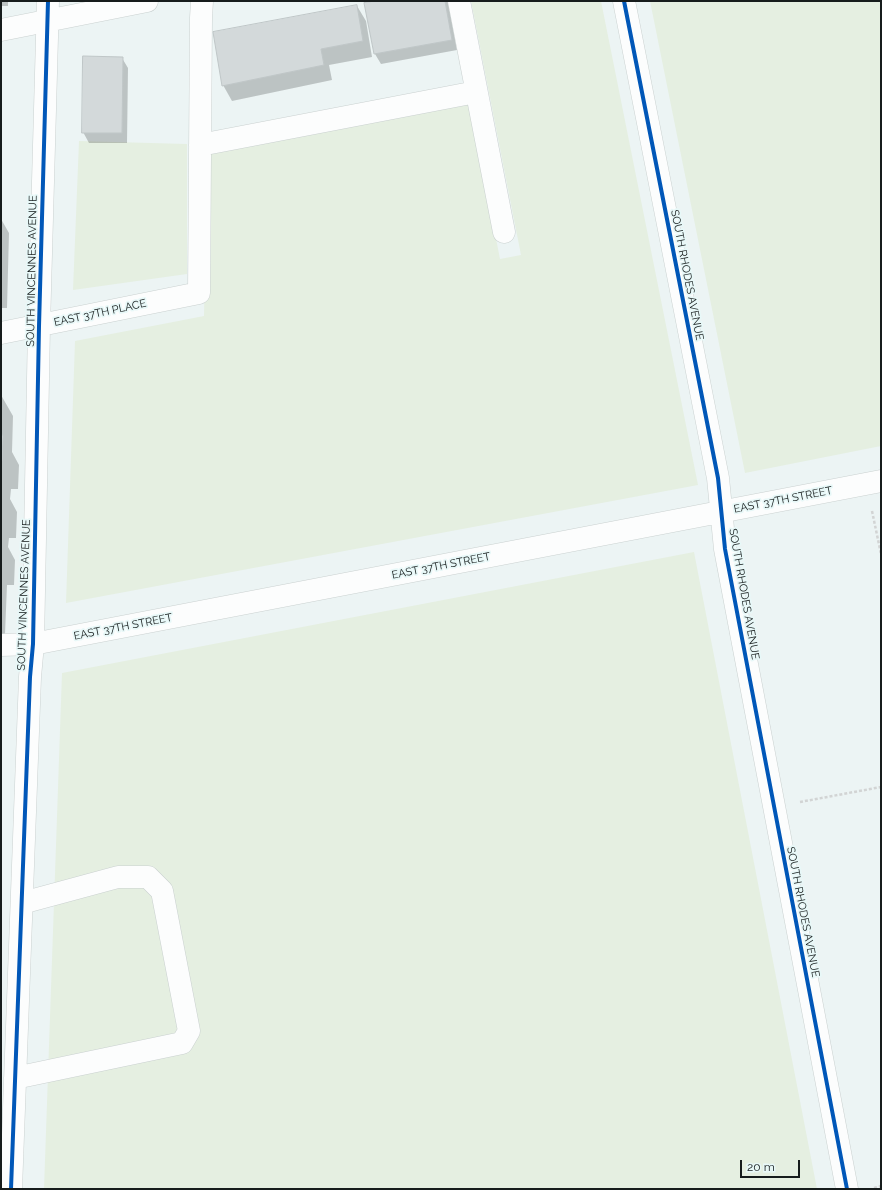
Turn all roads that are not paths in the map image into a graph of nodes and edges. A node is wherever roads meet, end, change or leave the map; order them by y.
1 (146, 1) edge
2 (202, 1) edge
3 (459, 1) edge
4 (624, 1) edge
5 (48, 11) edge
6 (1, 30) edge
7 (476, 92) junction
8 (200, 145) junction
9 (504, 232) dead end
10 (39, 326) junction
11 (1, 333) edge
12 (881, 481) edge
13 (721, 512) junction
14 (33, 644) junction
15 (1, 645) edge
16 (22, 903) junction
17 (15, 1078) junction
18 (11, 1189) edge
19 (847, 1189) edge

1 - 5 street
2 - 8 street
3 - 7 street
4 - 13 street, SOUTH RHODES AVENUE
5 - 6 street
5 - 10 street, SOUTH VINCENNES AVENUE
7 - 8 street
7 - 9 street
8 - 10 street, EAST 37TH PLACE
10 - 11 street, EAST 37TH PLACE
10 - 14 street, SOUTH VINCENNES AVENUE
12 - 13 street, EAST 37TH STREET
13 - 14 street, EAST 37TH STREET
13 - 19 street, SOUTH RHODES AVENUE
14 - 15 street, EAST 37TH STREET
14 - 16 street, SOUTH VINCENNES AVENUE
16 - 17 street, SOUTH VINCENNES AVENUE
16 - 17 street
17 - 18 street, SOUTH VINCENNES AVENUE

